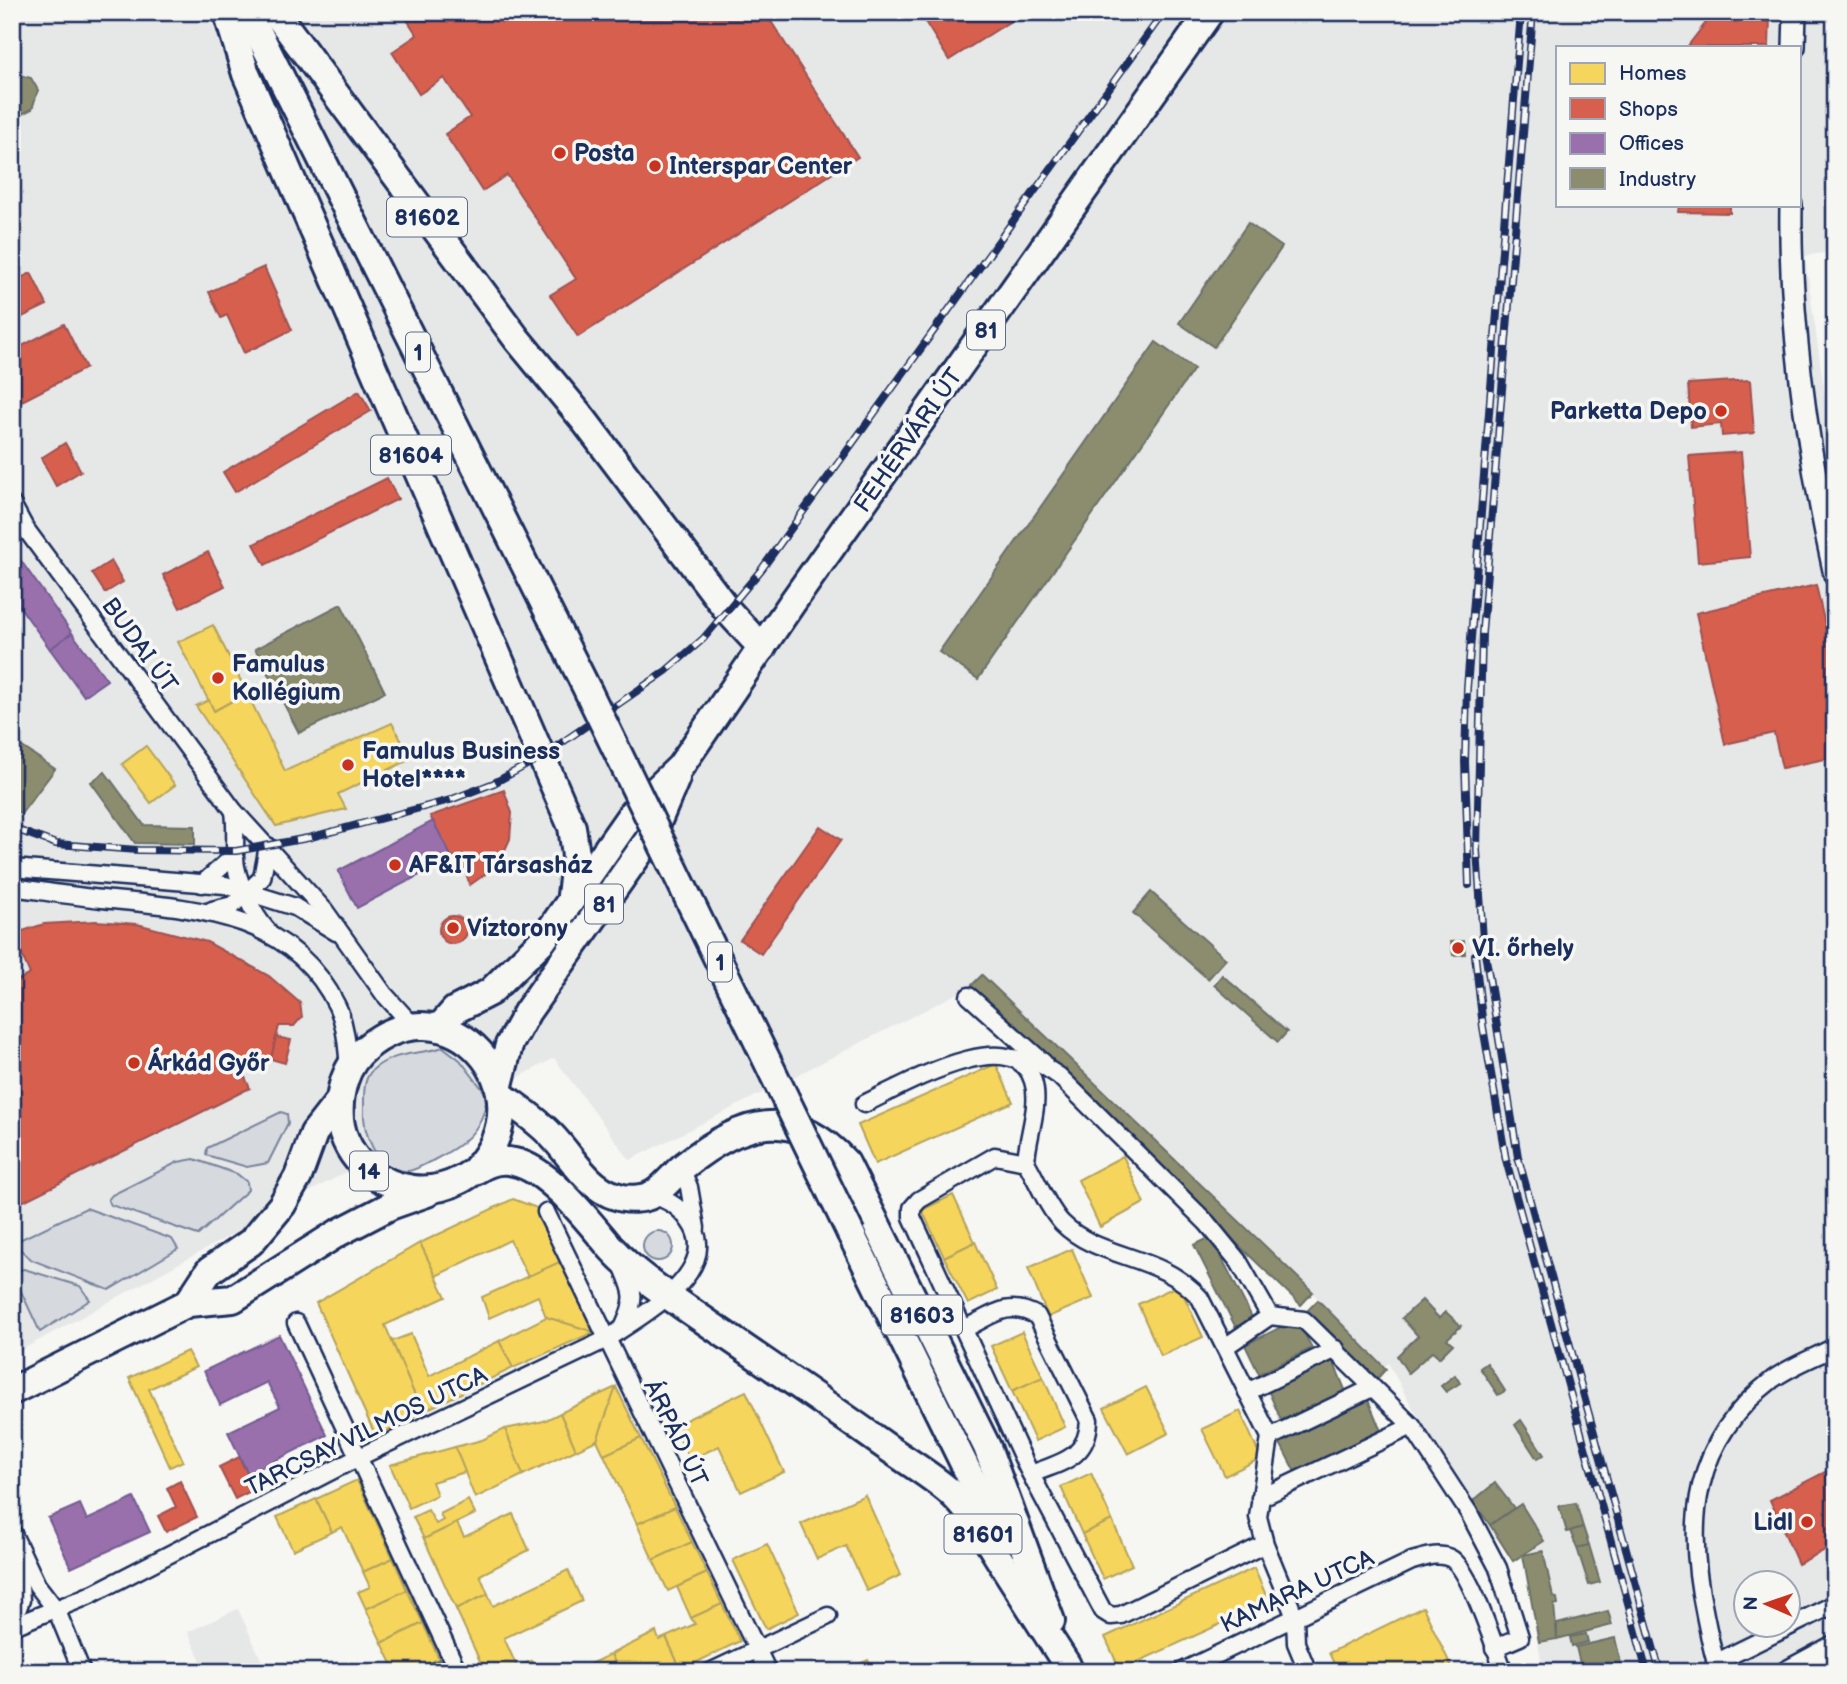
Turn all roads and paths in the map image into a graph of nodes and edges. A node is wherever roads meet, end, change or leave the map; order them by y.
1 (227, 12) edge
2 (248, 12) edge
3 (275, 12) edge
4 (1210, 12) edge
5 (1794, 12) edge
6 (1794, 46) edge
7 (1791, 206) edge
8 (12, 503) edge
9 (1835, 575) edge
10 (762, 648) junction
11 (680, 767) junction
12 (234, 811) junction
13 (268, 846) junction
14 (234, 856) junction
15 (12, 868) edge
16 (202, 884) junction
17 (12, 887) edge
18 (246, 891) junction
19 (570, 900) junction
20 (201, 911) junction
21 (269, 933) junction
22 (341, 935) junction
23 (969, 996) dead end
24 (427, 1027) junction
25 (1012, 1059) junction
26 (349, 1069) junction
27 (1059, 1076) junction
28 (500, 1090) junction
29 (340, 1101) junction
30 (864, 1104) dead end
31 (1026, 1162) junction
32 (681, 1168) junction
33 (475, 1169) junction
34 (444, 1187) junction
35 (652, 1195) junction
36 (546, 1212) dead end
37 (697, 1234) junction
38 (618, 1256) junction
39 (667, 1294) junction
40 (188, 1303) junction
41 (1270, 1315) junction
42 (296, 1323) dead end
43 (623, 1328) junction
44 (964, 1329) junction
45 (605, 1340) junction
46 (1225, 1347) junction
47 (1835, 1348) edge
48 (1336, 1349) junction
49 (1372, 1388) junction
50 (12, 1391) edge
51 (1247, 1392) junction
52 (1412, 1426) junction
53 (1270, 1437) junction
54 (357, 1458) junction
55 (1031, 1474) junction
56 (1260, 1497) junction
57 (12, 1533) edge
58 (1265, 1544) junction
59 (1835, 1604) edge
60 (57, 1611) junction
61 (828, 1616) dead end
62 (1295, 1617) junction
63 (12, 1625) edge
64 (1835, 1646) edge
65 (1494, 1648) junction
66 (757, 1650) junction
67 (1717, 1667) edge
68 (1068, 1668) edge
69 (82, 1672) edge
70 (458, 1672) edge
71 (710, 1672) edge
72 (768, 1672) edge
73 (1181, 1672) edge
74 (1308, 1672) edge
75 (1504, 1672) edge
76 (1787, 1672) edge

1 - 19 main road, 81604
2 - 68 main road, 1, bridge
3 - 10 main road, 81602
4 - 10 main road, FEHÉRVÁRI ÚT / 81
5 - 6 street
7 - 9 street
8 - 12 street, BUDAI ÚT
10 - 11 main road, FEHÉRVÁRI ÚT / 81
11 - 19 main road, FEHÉRVÁRI ÚT / 81
11 - 28 main road, FEHÉRVÁRI ÚT / 81
12 - 13 street, BUDAI ÚT
12 - 14 street
13 - 18 street
13 - 22 street, BUDAI ÚT
14 - 16 street
14 - 18 street
15 - 16 street, BUDAI ÚT
16 - 18 street, BUDAI ÚT
17 - 20 street
18 - 20 street
18 - 21 street
18 - 22 street, BUDAI ÚT
19 - 24 main road, FEHÉRVÁRI ÚT / 81
20 - 21 street
21 - 26 street
22 - 24 street, BUDAI ÚT
23 - 27 street
24 - 26 main road, 14
24 - 28 main road
25 - 27 street
25 - 30 street
25 - 31 street
26 - 29 main road, 14
27 - 41 street
28 - 33 main road, 14
28 - 35 main road
29 - 34 main road, 14
29 - 40 main road, 14
31 - 44 street
31 - 46 street
32 - 35 main road, 81603
32 - 37 street, TARCSAY VILMOS UTCA
32 - 68 main road, 81603
33 - 34 main road, 14
33 - 38 main road, 81601
34 - 40 main road, 14
35 - 37 street
36 - 45 street, ÁRPÁD ÚT
37 - 39 street, TARCSAY VILMOS UTCA
38 - 39 main road, 81601
38 - 43 street
39 - 43 street, TARCSAY VILMOS UTCA
39 - 68 main road, 81601
40 - 50 main road, 14
41 - 46 street
41 - 48 street
42 - 54 street
43 - 45 street, TARCSAY VILMOS UTCA
44 - 55 street
44 - 55 street
45 - 54 street, TARCSAY VILMOS UTCA
45 - 66 street, ÁRPÁD ÚT
46 - 51 street
47 - 67 street
48 - 49 street
48 - 51 street
49 - 52 street
49 - 53 street
51 - 53 street
52 - 56 street
52 - 65 street
53 - 56 street
54 - 60 street, TARCSAY VILMOS UTCA
54 - 70 street
55 - 58 street
56 - 58 street
57 - 60 street
57 - 63 street
58 - 62 street
59 - 67 street
60 - 63 street, TARCSAY VILMOS UTCA
60 - 69 street
61 - 66 street
62 - 65 street, KAMARA UTCA
62 - 73 street, KAMARA UTCA
62 - 74 street
64 - 76 street
65 - 75 street
66 - 71 street
66 - 72 street, ÁRPÁD ÚT

